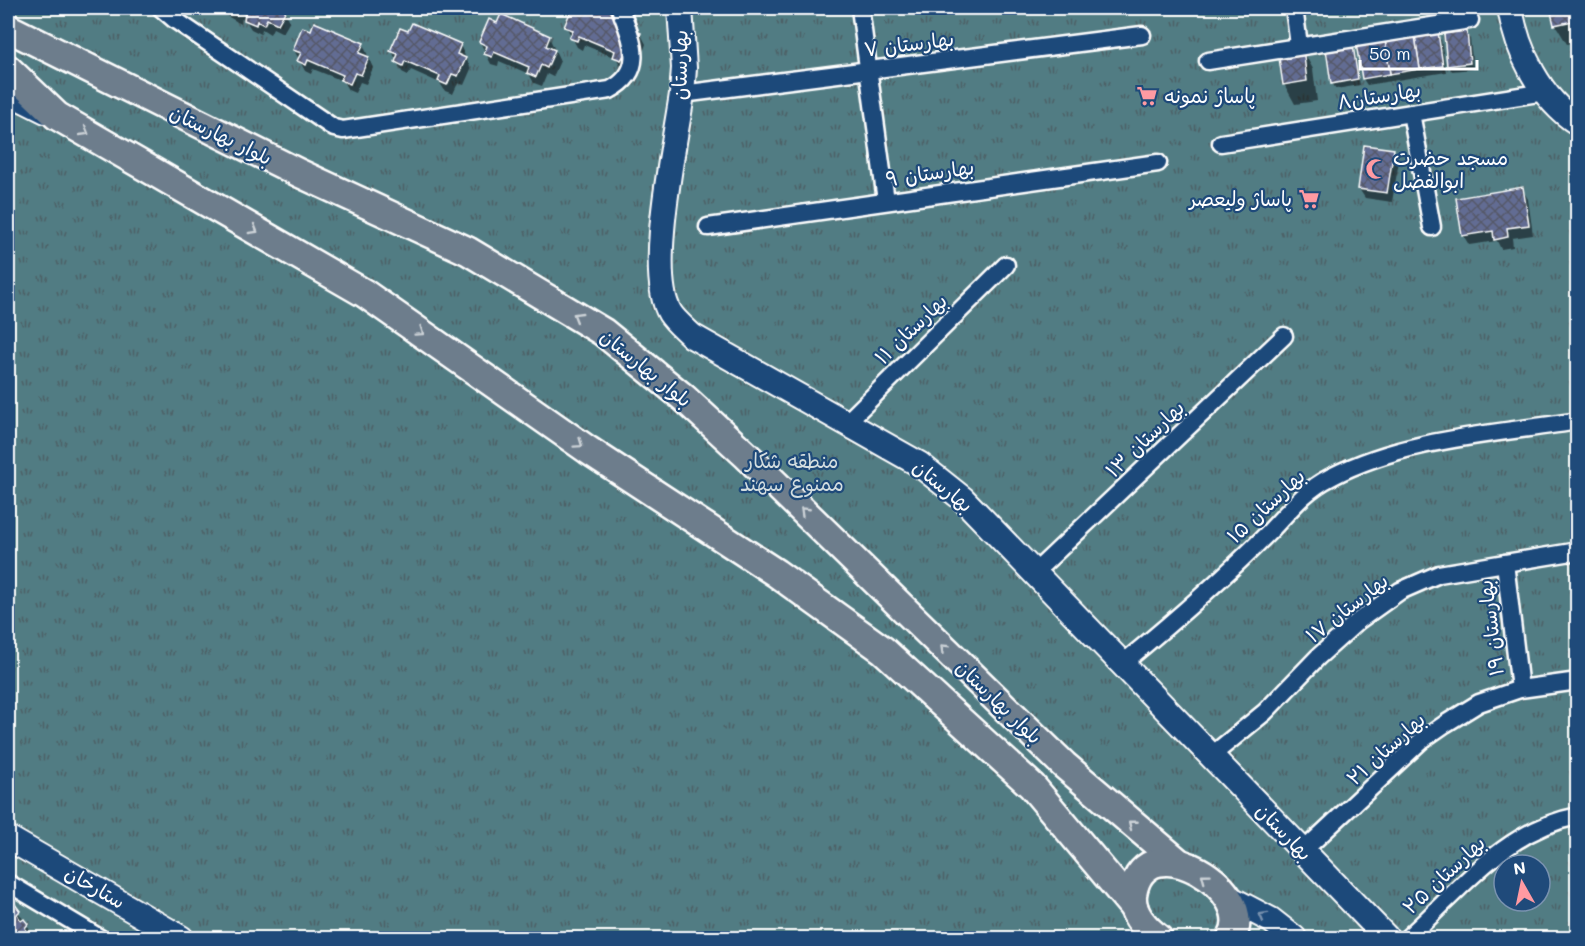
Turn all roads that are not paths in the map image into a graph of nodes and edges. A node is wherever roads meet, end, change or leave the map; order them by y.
1 (161, 8) edge
2 (620, 8) edge
3 (680, 8) edge
4 (860, 8) edge
5 (1294, 8) edge
6 (1510, 8) edge
7 (1470, 20) dead end
8 (8, 28) edge
9 (1142, 35) dead end
10 (1299, 45) junction
11 (1208, 61) dead end
12 (8, 69) edge
13 (868, 71) junction
14 (8, 92) edge
15 (1545, 92) junction
16 (682, 94) junction
17 (1412, 113) junction
18 (57, 116) junction
19 (1578, 123) edge
20 (1221, 142) dead end
21 (1158, 163) dead end
22 (886, 201) junction
23 (708, 227) dead end
24 (1432, 227) dead end
25 (1006, 265) dead end
26 (1284, 336) dead end
27 (1578, 421) edge
28 (846, 423) junction
29 (1578, 551) edge
30 (1505, 563) junction
31 (1034, 573) junction
32 (1122, 664) junction
33 (1578, 681) edge
34 (1520, 689) junction
35 (1210, 756) junction
36 (1578, 816) edge
37 (8, 838) edge
38 (1303, 851) junction
39 (1177, 861) junction
40 (8, 883) edge
41 (1229, 898) junction
42 (1134, 908) junction
43 (1232, 937) edge
44 (100, 939) edge
45 (181, 939) edge
46 (1158, 939) edge
47 (1294, 939) edge
48 (1387, 939) edge
49 (1407, 939) edge

1 - 2 street
3 - 16 street, بهارستان
4 - 13 street
5 - 10 street
6 - 15 street
7 - 10 street
39 -> 8 main road, بلوار بهارستان
9 - 13 street, بهارستان ۷
10 - 11 street
12 - 18 main road, بلوار بهارستان
13 - 16 street, بهارستان ۷
13 - 22 street
14 - 18 street
15 - 17 street, بهارستان۸
15 - 19 street
16 - 28 street, بهارستان
17 - 20 street, بهارستان۸
17 - 24 street
18 -> 42 main road, بلوار بهارستان
21 - 22 street, بهارستان ۹
22 - 23 street, بهارستان ۹
25 - 28 street, بهارستان ۱۱
26 - 31 street, بهارستان ۱۳
27 - 32 street, بهارستان ۱۵
28 - 31 street, بهارستان
29 - 30 street, بهارستان ۱۷
30 - 34 street, بهارستان ۱۹
30 - 35 street, بهارستان ۱۷
31 - 32 street, بهارستان
32 - 35 street, بهارستان
33 - 34 street, بهارستان ۲۱
34 - 38 street, بهارستان ۲۱
35 - 38 street, بهارستان
36 - 49 street, بهارستان ۲۵
37 - 45 street, ستارخان
38 - 48 street, بهارستان
41 -> 39 main road, بلوار بهارستان
39 - 42 main road
40 - 44 street
41 - 43 main road
47 -> 41 street
42 - 46 main road, بلوار بهارستان

